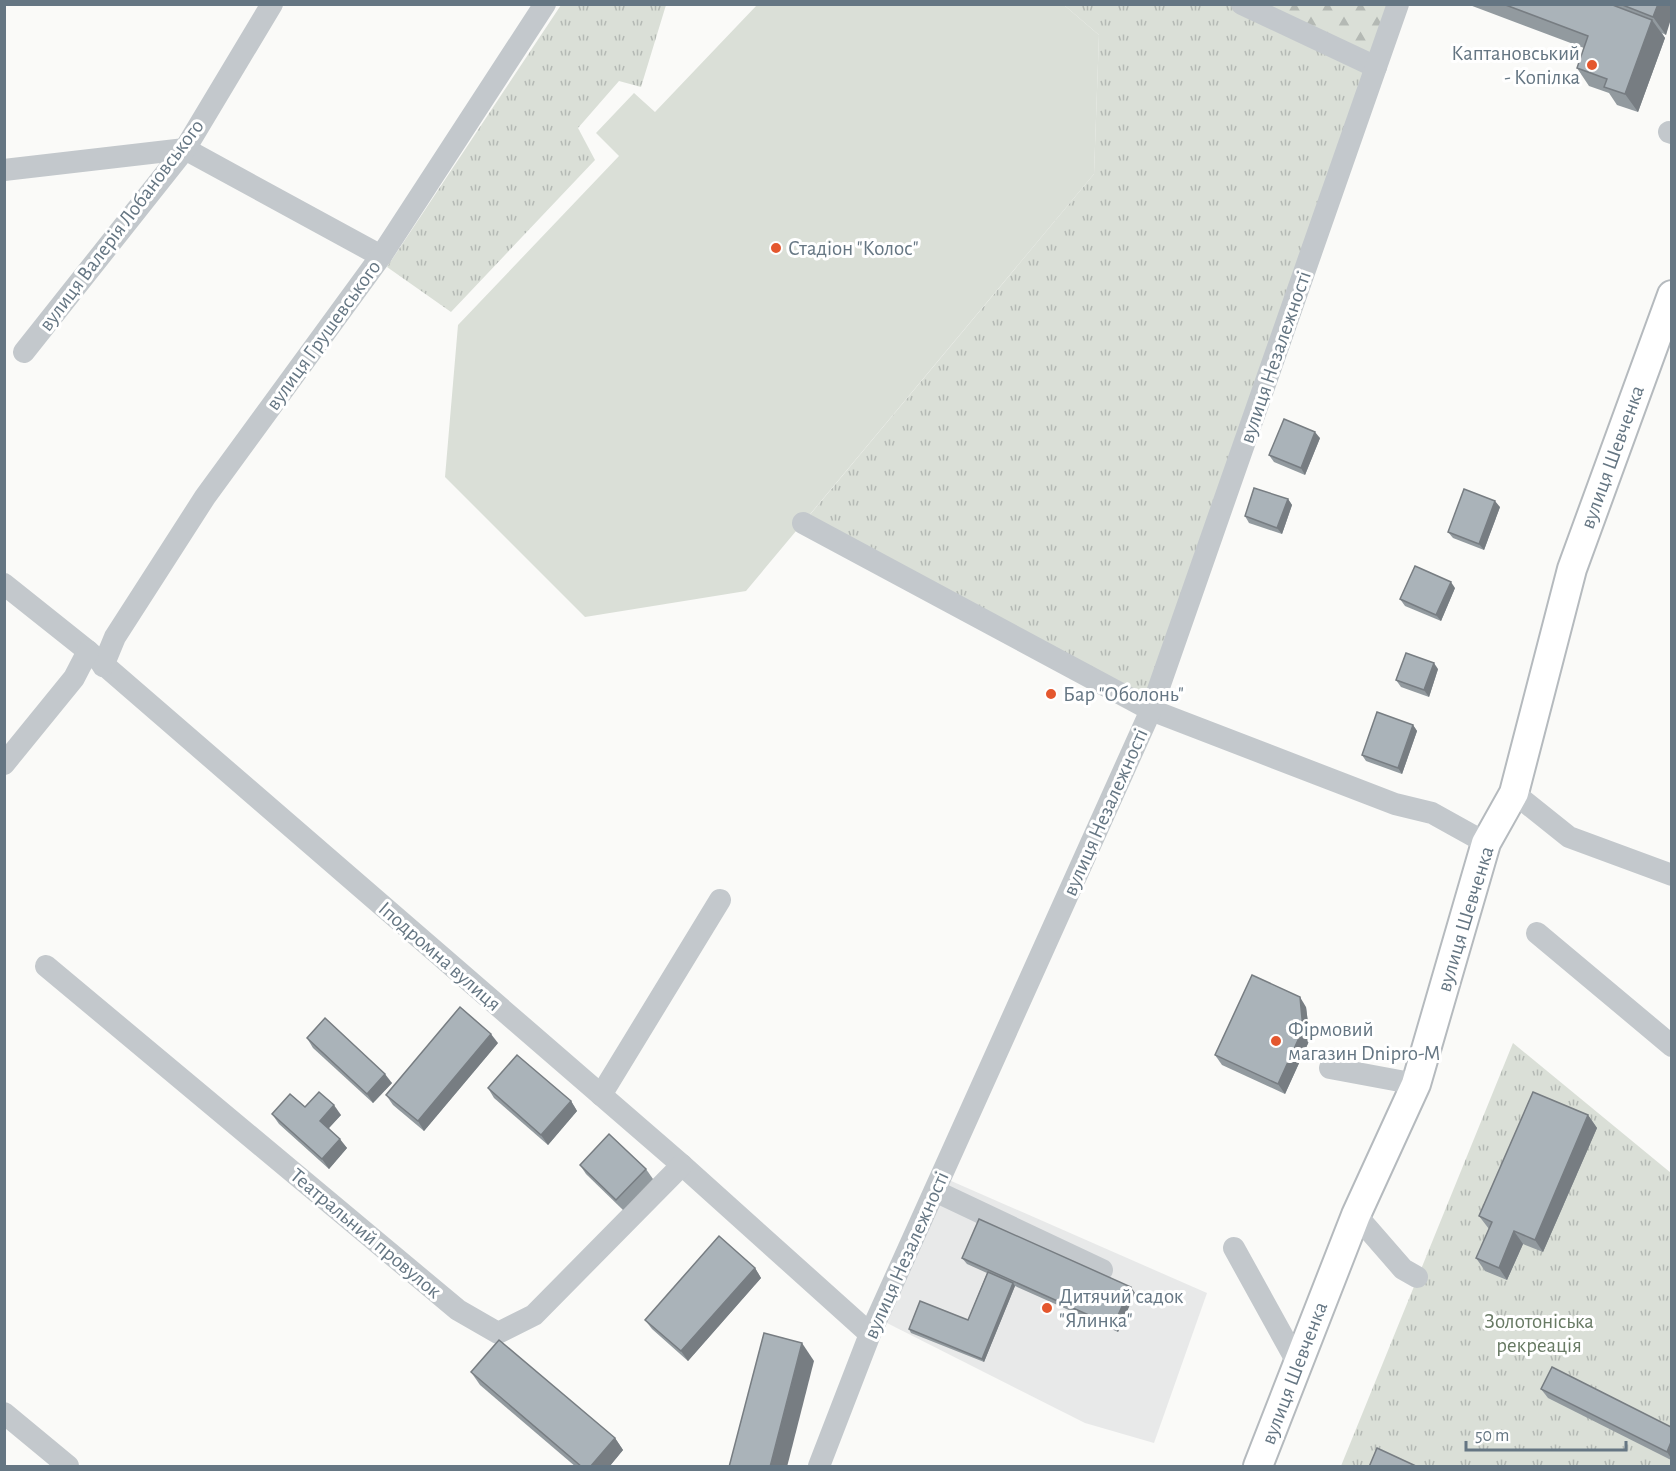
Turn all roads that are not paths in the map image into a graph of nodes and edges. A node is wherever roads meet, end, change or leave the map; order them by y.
1 (272, 4) edge
2 (546, 4) edge
3 (1242, 4) edge
4 (1398, 4) edge
5 (1376, 67) junction
6 (185, 149) junction
7 (4, 170) edge
8 (381, 256) junction
9 (1671, 295) edge
10 (1665, 333) edge
11 (24, 352) dead end
12 (803, 523) dead end
13 (4, 584) edge
14 (96, 658) junction
15 (1151, 710) junction
16 (4, 764) edge
17 (1514, 793) junction
18 (1486, 843) junction
19 (1671, 875) edge
20 (720, 900) dead end
21 (1537, 933) dead end
22 (46, 966) dead end
23 (1671, 1046) edge
24 (1330, 1068) dead end
25 (1416, 1084) junction
26 (601, 1095) junction
27 (682, 1165) junction
28 (935, 1191) junction
29 (1356, 1215) junction
30 (1234, 1248) dead end
31 (1102, 1270) dead end
32 (1417, 1277) dead end
33 (870, 1334) junction
34 (1297, 1362) junction
35 (4, 1413) edge
36 (43, 1459) edge
37 (68, 1467) edge
38 (819, 1467) edge
39 (1258, 1467) edge

1 - 6 street, вулиця Валерія Лобановського
2 - 8 street, вулиця Грушевського
3 - 5 street
4 - 5 street, вулиця Незалежності
5 - 15 street, вулиця Незалежності
6 - 7 street
6 - 8 street
6 - 11 street, вулиця Валерія Лобановського
8 - 14 street, вулиця Грушевського
9 - 10 main road, вулиця Шевченка
10 - 17 main road, вулиця Шевченка
12 - 15 street
13 - 14 street, Іподромна вулиця
14 - 16 street, вулиця Грушевського
14 - 26 street, Іподромна вулиця
15 - 18 street
15 - 28 street, вулиця Незалежності
17 - 18 main road, вулиця Шевченка
17 - 19 street
18 - 25 main road, вулиця Шевченка
20 - 26 street
21 - 23 street
22 - 27 street, Театральний провулок
24 - 25 street
25 - 29 main road, вулиця Шевченка
26 - 27 street, Іподромна вулиця
27 - 33 street, Іподромна вулиця
28 - 31 street
28 - 33 street, вулиця Незалежності
29 - 32 street
29 - 34 main road, вулиця Шевченка
30 - 34 street
33 - 38 street, вулиця Незалежності
34 - 39 main road, вулиця Шевченка
35 - 36 street
36 - 37 street

